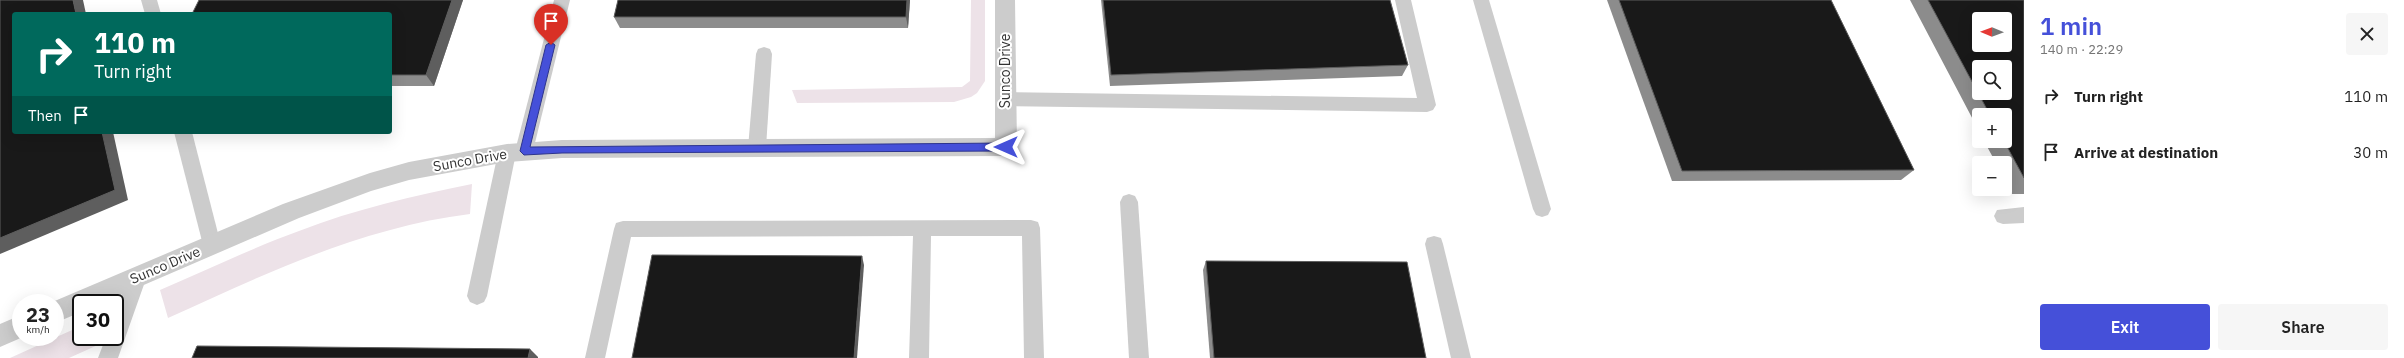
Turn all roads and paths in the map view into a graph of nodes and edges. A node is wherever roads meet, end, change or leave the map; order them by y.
1 (149, 0) edge
2 (562, 0) edge
3 (1005, 0) edge
4 (1403, 0) edge
5 (1481, 0) edge
6 (152, 12) edge
7 (764, 54) dead end
8 (1005, 99) junction
9 (184, 134) edge
10 (757, 148) junction
11 (515, 152) junction
12 (1129, 202) dead end
13 (1542, 209) dead end
14 (2024, 215) edge
15 (2003, 216) dead end
16 (922, 229) junction
17 (212, 244) junction
18 (1434, 244) dead end
19 (138, 276) junction
20 (477, 296) dead end
21 (64, 308) edge
22 (12, 330) edge
23 (0, 336) edge
24 (108, 358) edge
25 (595, 358) edge
26 (919, 358) edge
27 (1034, 358) edge
28 (1139, 358) edge
29 (1461, 358) edge

1 - 6 lane
2 - 11 lane
3 - 8 street, Sunco Drive
4 - 8 lane
5 - 13 lane
7 - 10 lane
8 - 10 street, Sunco Drive
9 - 17 lane
10 - 11 street, Sunco Drive
11 - 17 street, Sunco Drive
11 - 20 lane
12 - 28 lane
14 - 15 lane
16 - 25 lane
16 - 26 lane
16 - 27 lane
17 - 19 street, Sunco Drive
18 - 29 lane
19 - 21 street, Sunco Drive
19 - 24 lane
22 - 23 street

